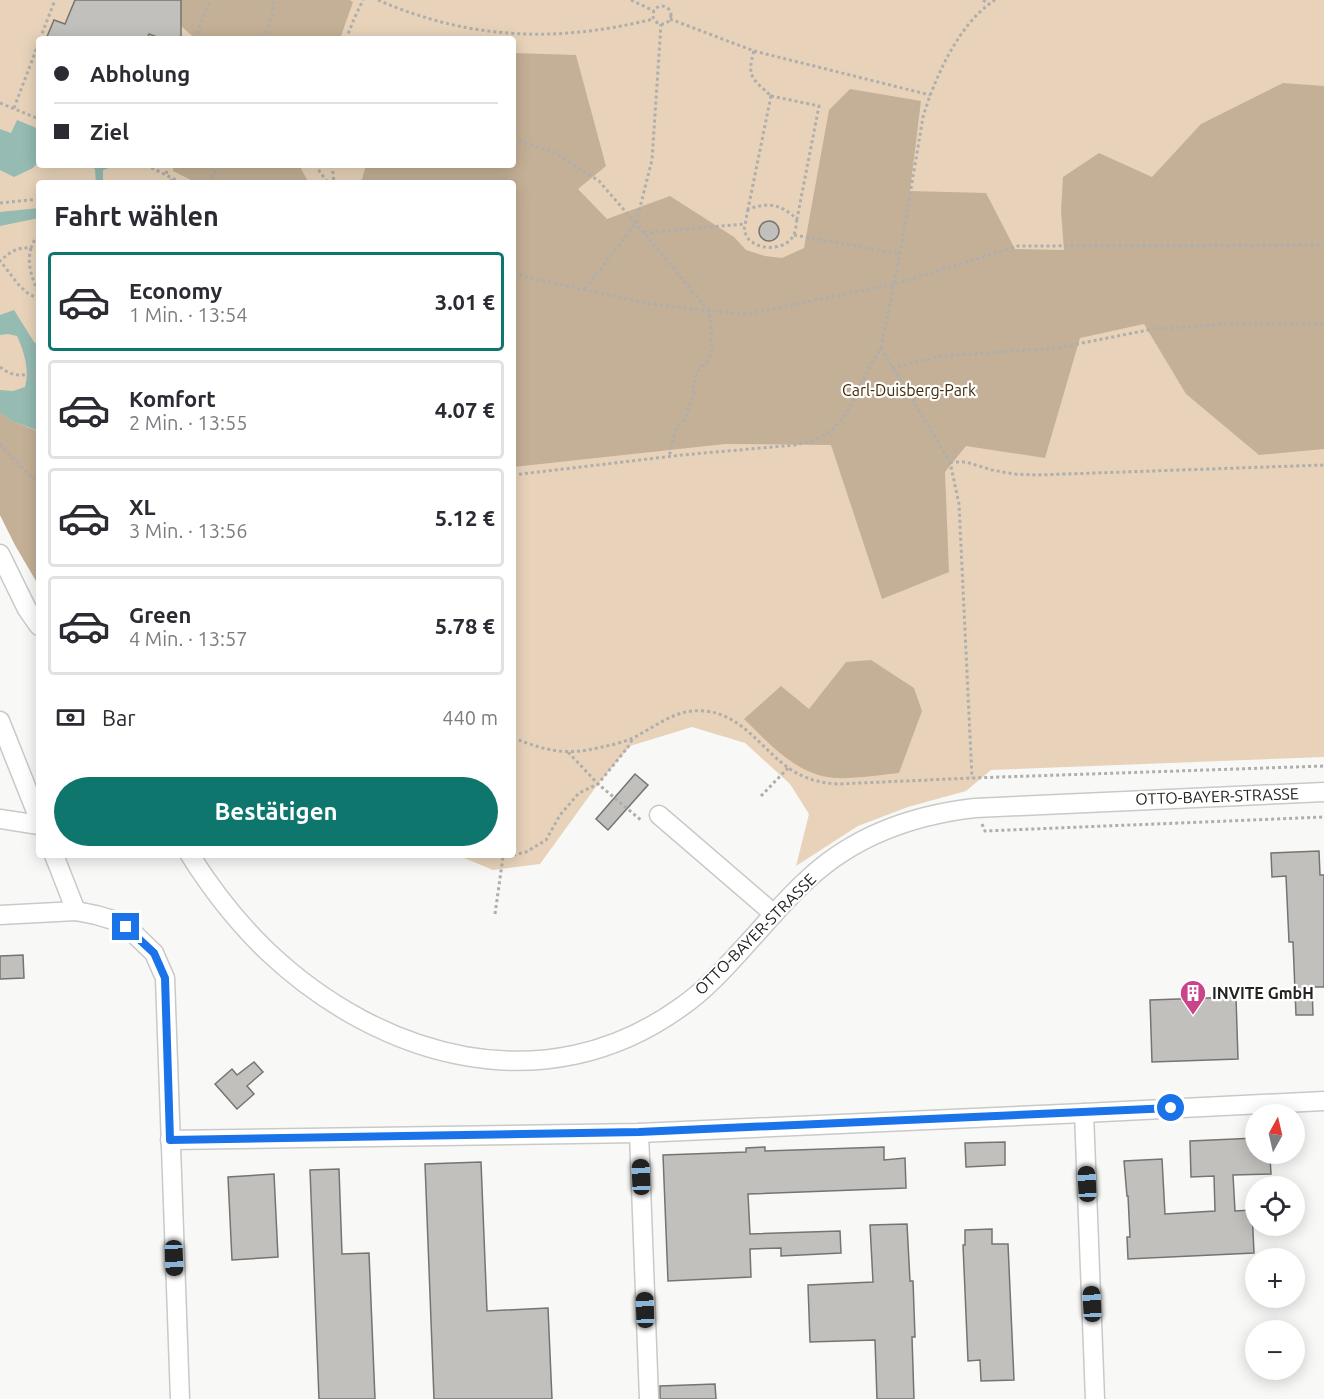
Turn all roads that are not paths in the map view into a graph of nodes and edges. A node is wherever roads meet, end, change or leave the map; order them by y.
1 (0, 555) edge
2 (36, 622) edge
3 (0, 722) edge
4 (1324, 792) edge
5 (36, 812) edge
6 (0, 819) edge
7 (653, 820) road end
8 (36, 825) edge
9 (55, 858) edge
10 (192, 858) edge
11 (76, 912) junction
12 (774, 914) junction
13 (0, 915) edge
14 (1324, 1101) edge
15 (1084, 1113) junction
16 (639, 1132) junction
17 (170, 1140) junction
18 (180, 1399) edge
19 (648, 1399) edge
20 (1095, 1399) edge

1 - 2 street
3 - 5 street
4 - 12 street, OTTO-BAYER-STRASSE
6 - 8 street
7 - 12 street
9 - 11 street
10 - 12 street, OTTO-BAYER-STRASSE
11 - 13 street
11 - 17 street
14 - 15 street
15 - 16 street
15 - 20 street
16 - 17 street
16 - 19 street
17 - 18 street

